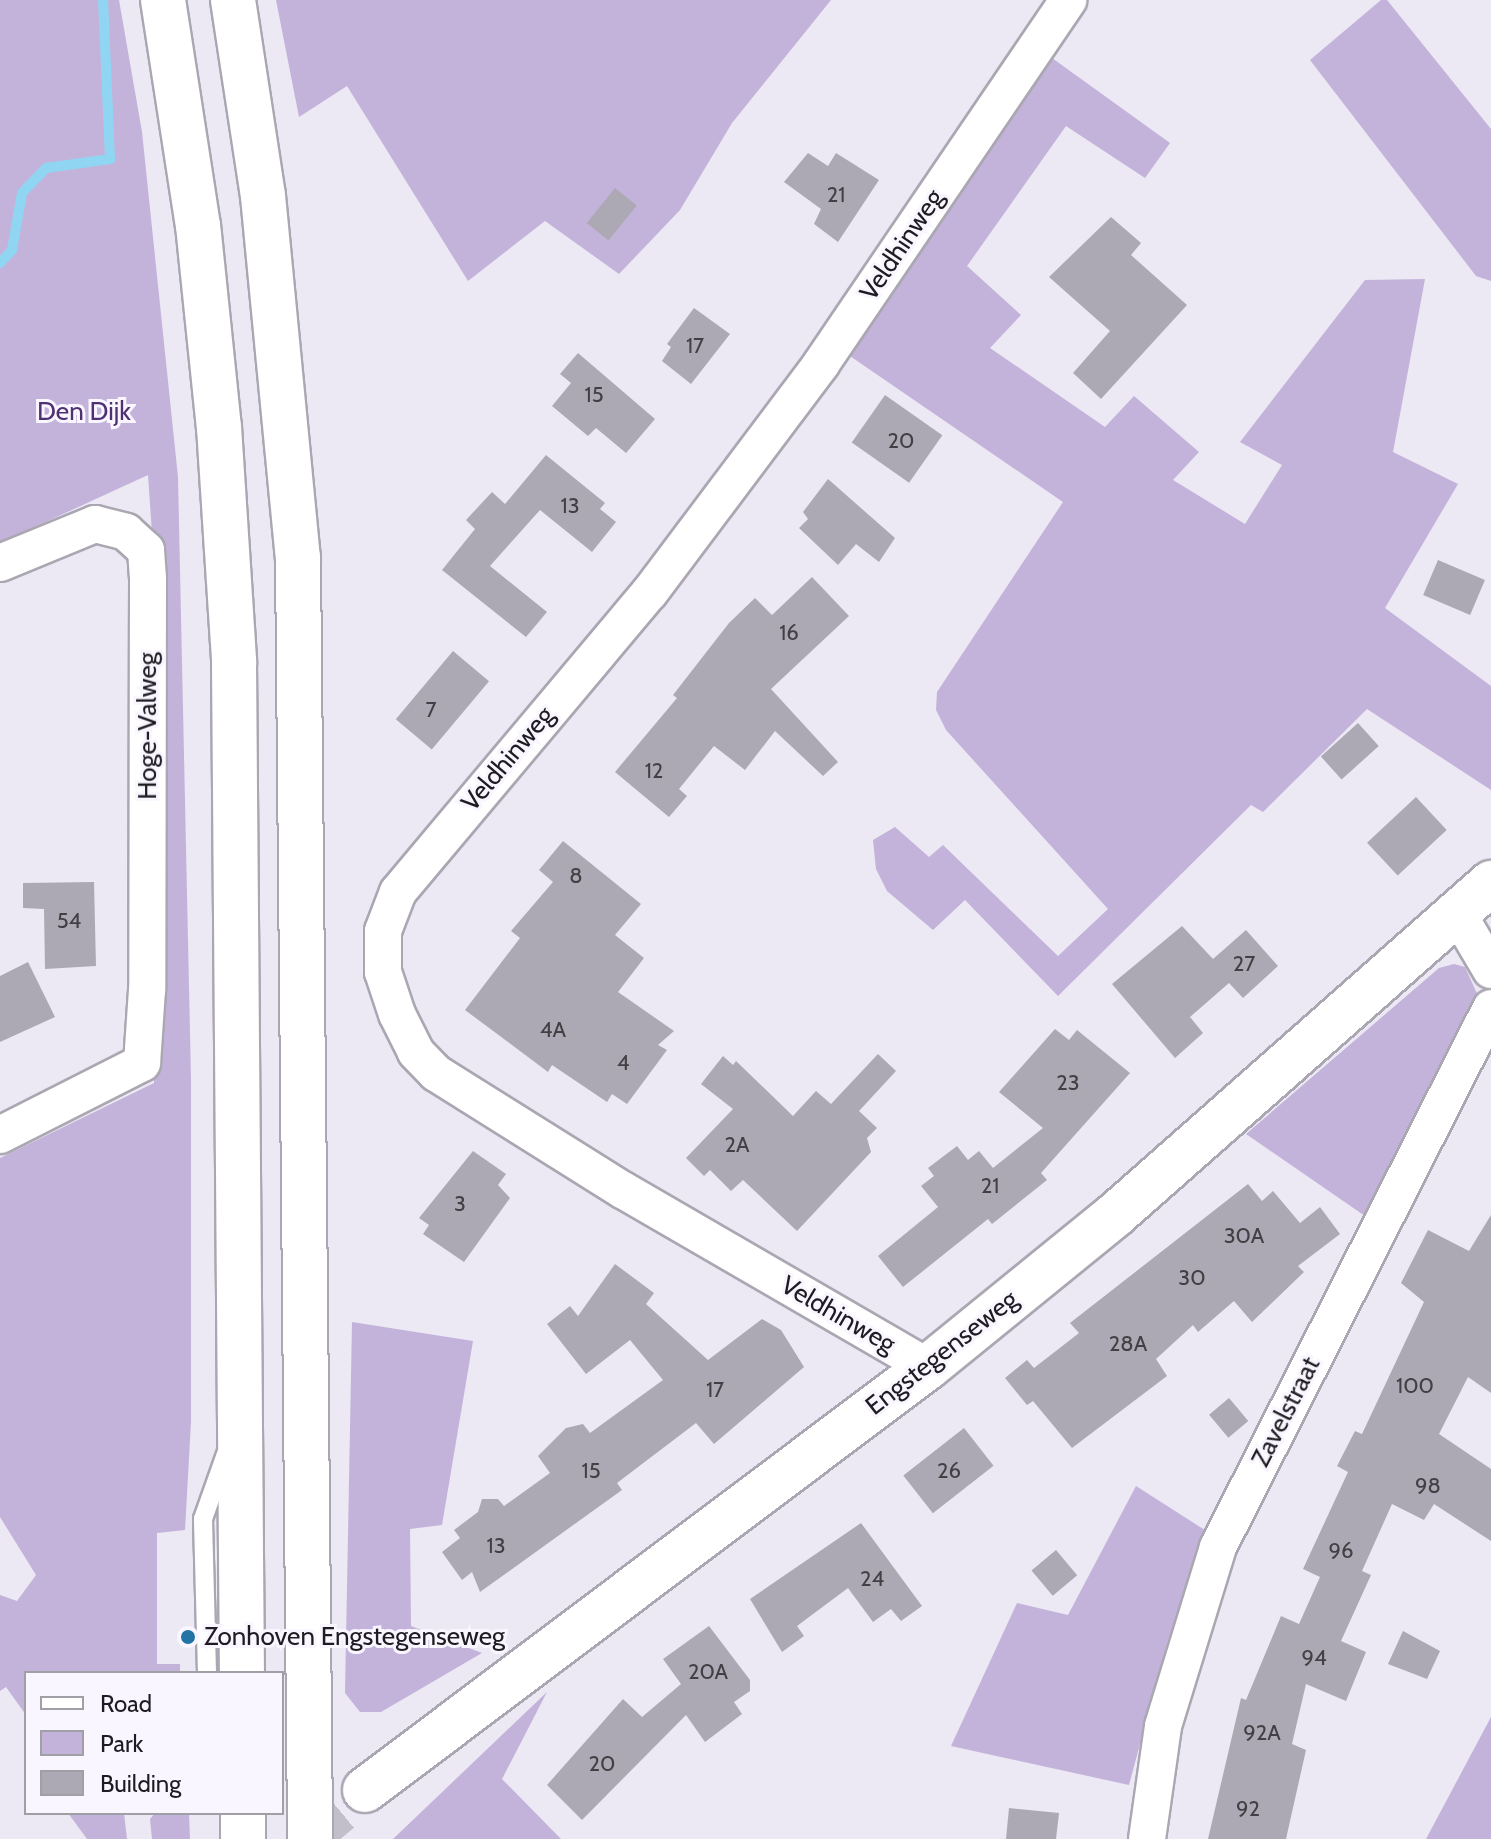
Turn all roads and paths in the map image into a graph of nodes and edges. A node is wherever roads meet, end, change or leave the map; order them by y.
1 (163, 0) edge
2 (233, 0) edge
3 (1068, 0) edge
4 (0, 563) edge
5 (1491, 883) edge
6 (1458, 914) junction
7 (1491, 970) edge
8 (1491, 1008) edge
9 (0, 1135) edge
10 (928, 1367) junction
11 (239, 1417) junction
12 (207, 1671) edge
13 (242, 1671) edge
14 (365, 1790) tunnel mouth
15 (243, 1815) edge
16 (243, 1839) edge
17 (310, 1839) edge
18 (1147, 1839) edge

1 - 11 main road
2 - 17 main road
3 - 10 street, Veldhinweg
4 - 9 street, Hoge-Valweg
5 - 6 main road, Engstegenseweg
6 - 7 street
6 - 10 main road, Engstegenseweg
8 - 18 street, Zavelstraat
10 - 14 main road, Engstegenseweg
11 - 12 lane
11 - 13 main road
15 - 16 main road

